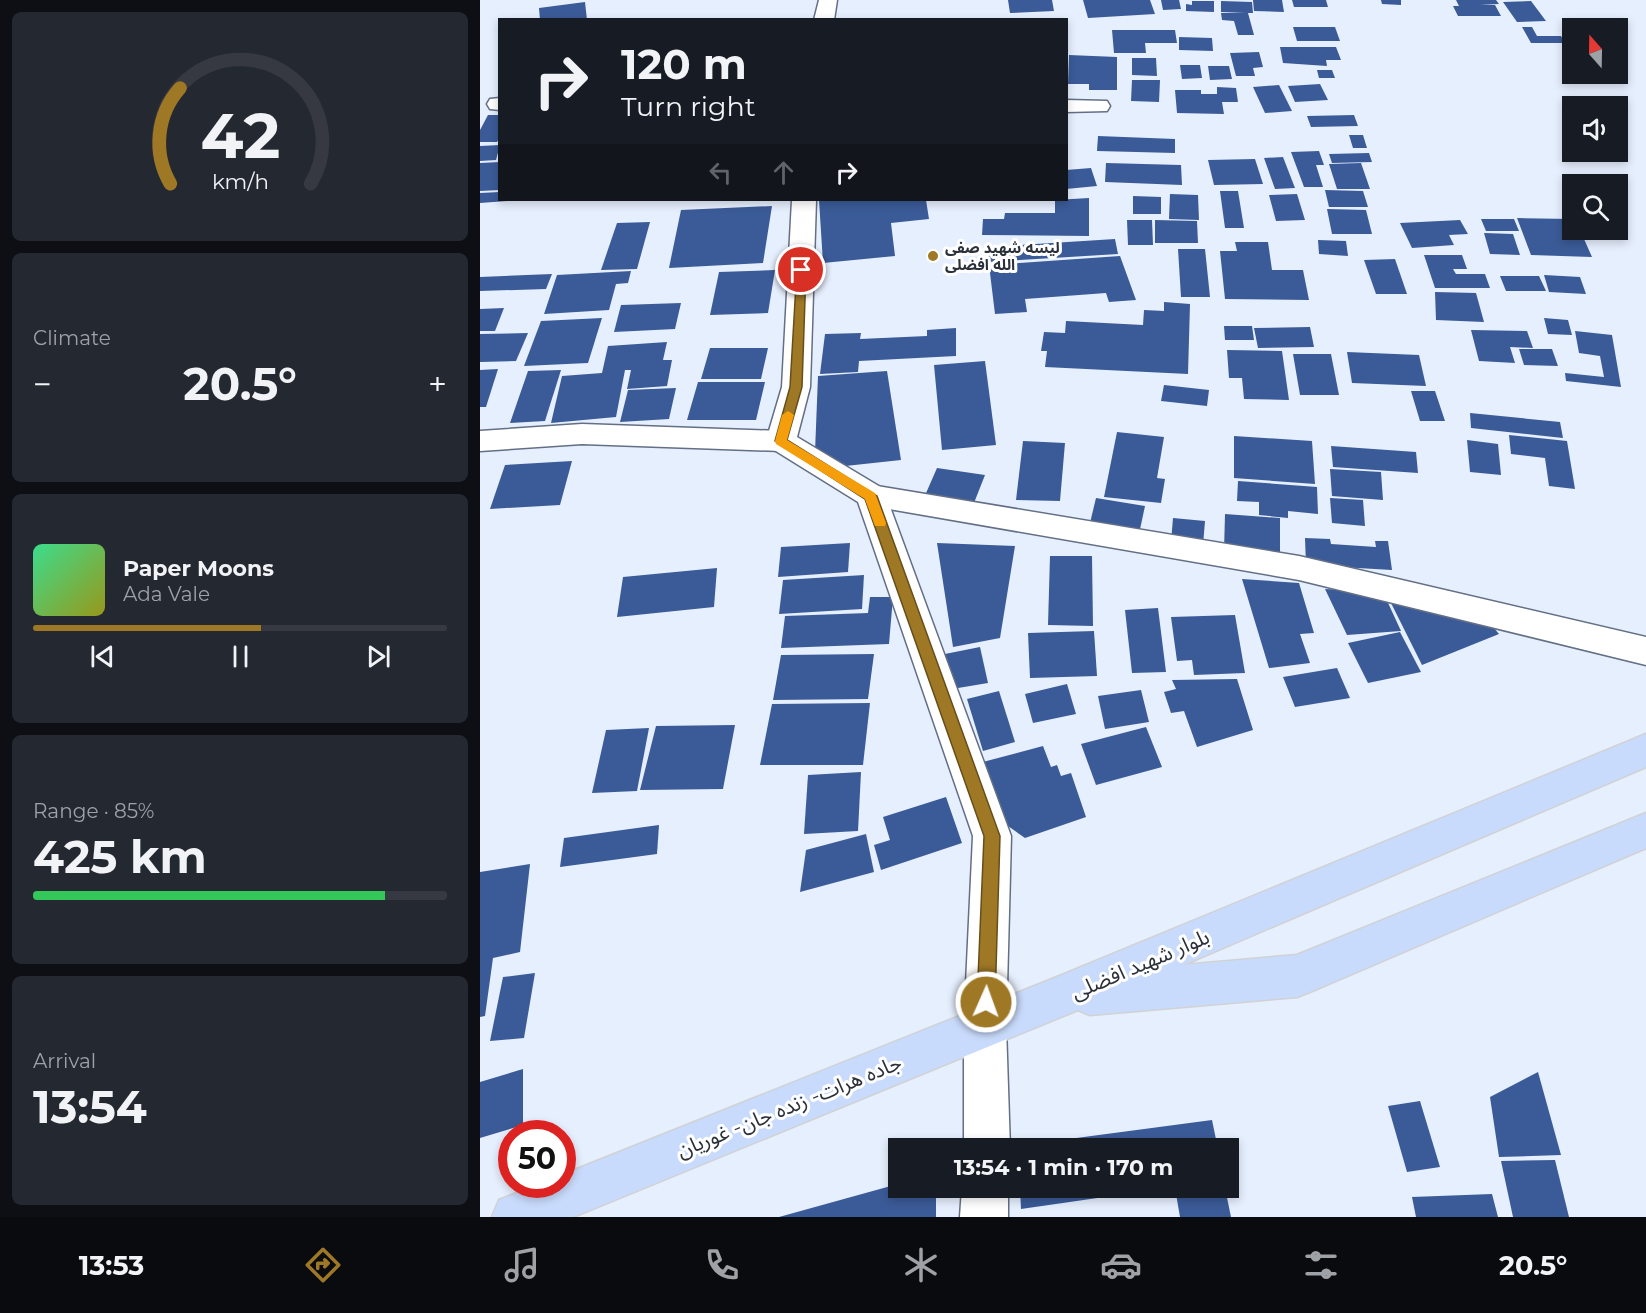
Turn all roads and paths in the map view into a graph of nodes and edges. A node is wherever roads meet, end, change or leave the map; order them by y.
1 (828, 0) edge
2 (824, 18) edge
3 (1068, 106) edge
4 (1099, 106) dead end
5 (804, 201) edge
6 (480, 441) edge
7 (781, 441) junction
8 (871, 496) junction
9 (1646, 651) edge
10 (1646, 750) edge
11 (1646, 830) edge
12 (1062, 996) junction
13 (985, 1026) junction
14 (987, 1138) edge
15 (985, 1198) edge
16 (516, 1217) edge
17 (984, 1217) edge

1 - 2 street
3 - 4 street
5 - 7 street
6 - 7 street
7 - 8 street
8 - 9 street
8 - 13 street
10 - 12 main road, بلوار شهید افضلی
11 - 12 main road, بلوار شهید افضلی
12 - 13 main road, جاده هرات- زنده جان- غوریان
13 - 14 street
13 - 16 main road, جاده هرات- زنده جان- غوریان
15 - 17 street

